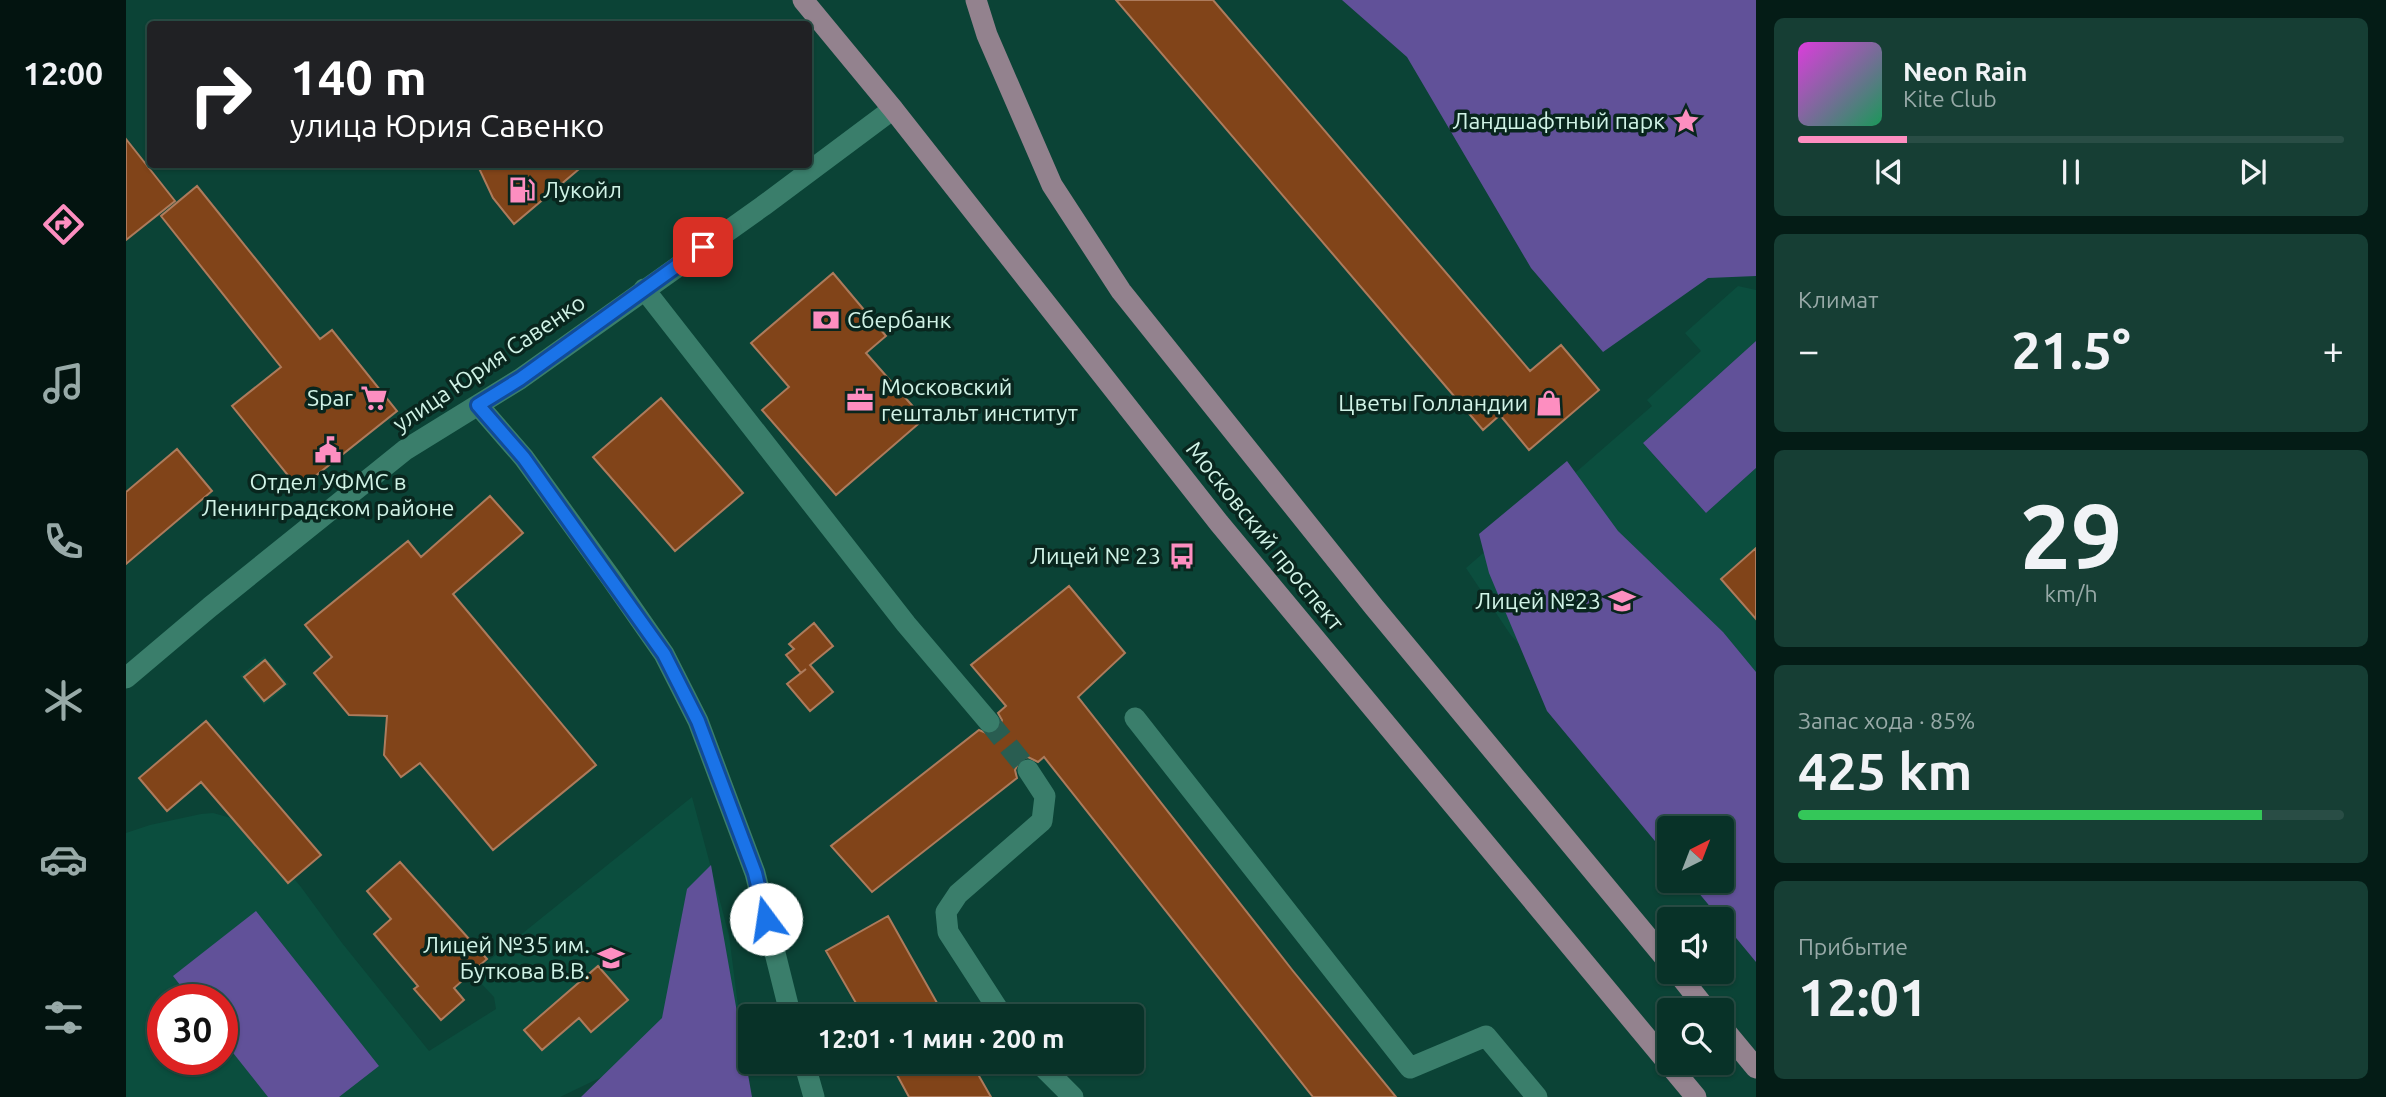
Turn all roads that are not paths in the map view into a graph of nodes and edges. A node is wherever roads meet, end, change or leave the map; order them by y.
1 (803, 0) edge
2 (976, 0) edge
3 (893, 109) junction
4 (644, 289) junction
5 (478, 405) junction
6 (126, 678) edge
7 (1135, 718) dead end
8 (989, 722) tunnel mouth
9 (1028, 769) tunnel mouth
10 (1657, 948) edge
11 (1686, 984) edge
12 (1697, 998) edge
13 (788, 1004) edge
14 (995, 1004) edge
15 (1734, 1041) edge
16 (1756, 1068) edge
17 (807, 1074) edge
18 (1050, 1074) edge
19 (814, 1097) edge
20 (1073, 1097) edge
21 (1536, 1097) edge
22 (1696, 1097) edge

1 - 3 main road, Московский проспект
2 - 10 main road, Московский проспект
3 - 4 street, улица Юрия Савенко
3 - 22 main road, Московский проспект
4 - 5 street, улица Юрия Савенко
4 - 8 street
5 - 6 street, улица Юрия Савенко
5 - 13 street
7 - 21 street
9 - 14 street
11 - 12 main road
15 - 16 main road
17 - 19 street
18 - 20 street

